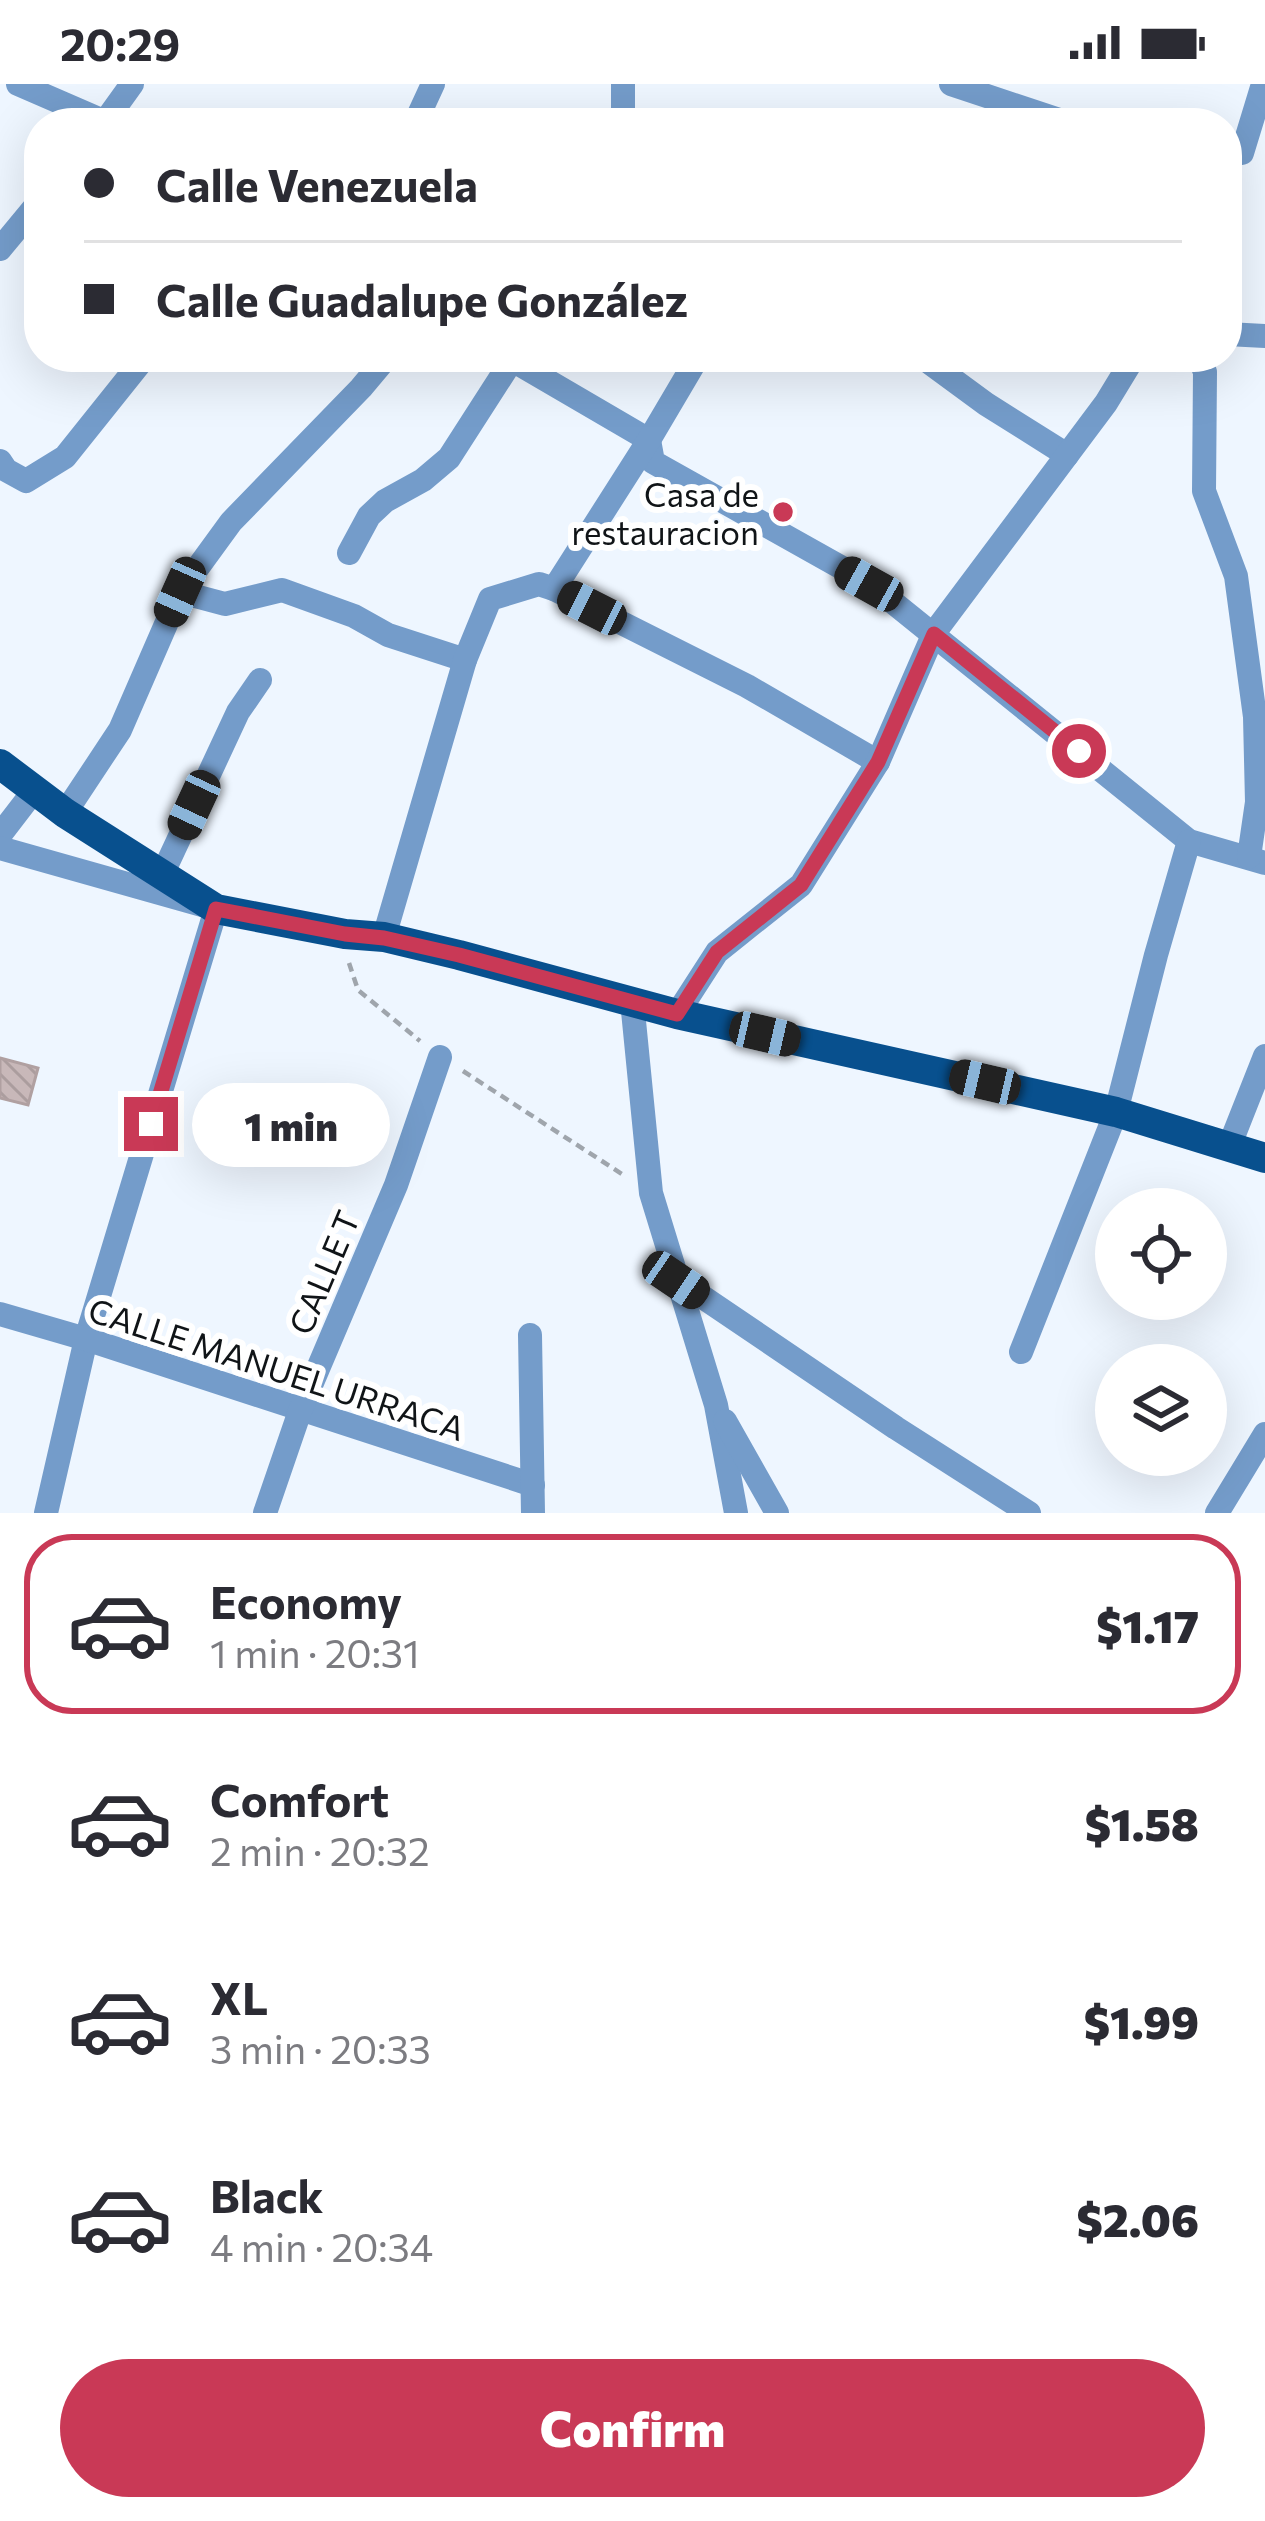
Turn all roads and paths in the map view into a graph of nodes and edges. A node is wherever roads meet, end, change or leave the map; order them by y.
1 (18, 84) edge
2 (951, 84) edge
3 (1263, 84) edge
4 (74, 108) edge
5 (1023, 108) edge
6 (1245, 153) edge
7 (24, 220) edge
8 (0, 249) edge
9 (133, 372) edge
10 (374, 372) edge
11 (501, 372) edge
12 (552, 372) edge
13 (689, 372) edge
14 (942, 372) edge
15 (1125, 372) edge
16 (1205, 372) edge
17 (649, 440) junction
18 (1067, 455) junction
19 (0, 461) edge
20 (350, 553) dead end
21 (554, 589) junction
22 (180, 592) junction
23 (934, 634) junction
24 (465, 660) junction
25 (260, 680) dead end
26 (878, 762) junction
27 (0, 764) edge
28 (33, 792) junction
29 (65, 813) junction
30 (0, 835) edge
31 (1189, 841) junction
32 (0, 848) edge
33 (1257, 860) edge
34 (162, 875) junction
35 (216, 909) junction
36 (345, 934) junction
37 (384, 938) junction
38 (632, 1001) junction
39 (677, 1014) junction
40 (1265, 1056) edge
41 (440, 1057) junction
42 (1117, 1112) junction
43 (1229, 1147) junction
44 (1265, 1158) edge
45 (650, 1193) junction
46 (676, 1280) junction
47 (0, 1314) edge
48 (530, 1335) dead end
49 (86, 1339) junction
50 (1022, 1352) dead end
51 (716, 1405) junction
52 (300, 1412) junction
53 (1265, 1434) edge
54 (533, 1485) junction
55 (46, 1513) edge
56 (265, 1513) edge
57 (533, 1513) edge
58 (736, 1513) edge
59 (777, 1513) edge
60 (1029, 1513) edge
61 (1217, 1513) edge

1 - 4 street
2 - 5 street
3 - 6 street
7 - 8 street
9 - 19 street
10 - 22 street
11 - 20 street
12 - 17 street
13 - 17 street
14 - 18 street
15 - 18 street
16 - 33 street
17 - 21 street
17 - 23 street
18 - 23 street
21 - 24 street
21 - 26 street
22 - 24 street
22 - 29 street
23 - 26 street
23 - 31 street
24 - 37 street
25 - 34 street
26 - 39 street
27 - 28 main road
28 - 29 main road
28 - 30 street
29 - 34 main road
31 - 33 street
31 - 42 street
32 - 35 street
34 - 35 main road
35 - 36 main road
35 - 49 street
36 - 37 main road
36 - 41 path
37 - 38 main road
38 - 39 main road
38 - 45 street
39 - 42 main road
40 - 43 street
41 - 45 path
41 - 52 street, CALLE T
42 - 43 main road
42 - 50 street
43 - 44 main road
45 - 46 street
46 - 51 street
46 - 60 street
47 - 49 street, CALLE MANUEL URRACA
48 - 54 street
49 - 52 street, CALLE MANUEL URRACA
49 - 55 street
51 - 58 street
51 - 59 street
52 - 54 street, CALLE MANUEL URRACA
52 - 56 street, CALLE T
53 - 61 street
54 - 57 street

